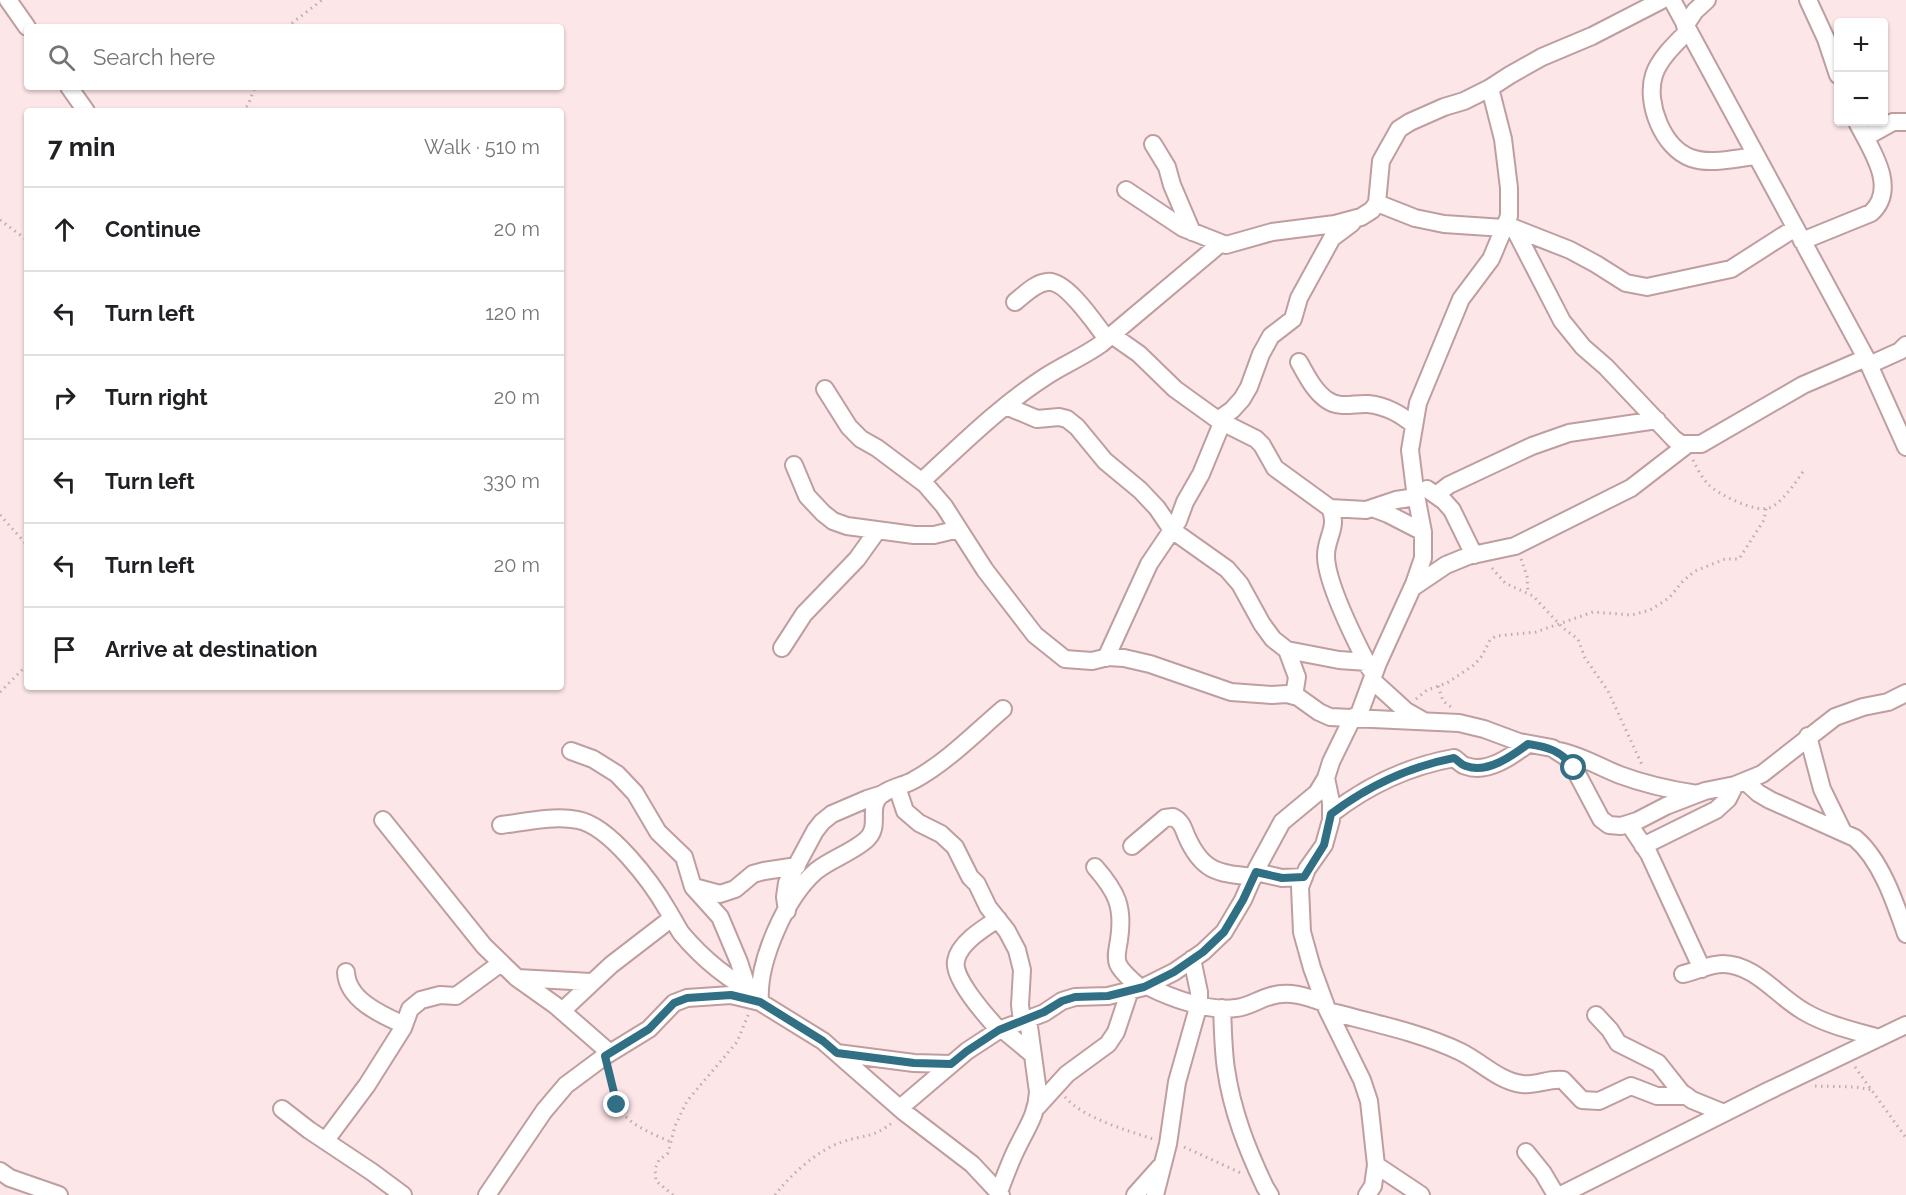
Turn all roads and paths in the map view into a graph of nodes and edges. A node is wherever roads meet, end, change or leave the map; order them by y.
1 (8, 0) edge
2 (322, 0) edge
3 (1662, 0) edge
4 (1672, 0) edge
5 (1707, 0) edge
6 (1808, 0) edge
7 (25, 24) edge
8 (291, 24) edge
9 (1687, 28) junction
10 (1838, 72) edge
11 (1490, 88) junction
12 (71, 90) edge
13 (254, 90) edge
14 (84, 108) edge
15 (245, 108) edge
16 (1906, 122) edge
17 (1859, 126) edge
18 (1866, 137) junction
19 (1152, 144) dead end
20 (1756, 156) junction
21 (1126, 190) dead end
22 (1377, 203) junction
23 (1360, 217) junction
24 (0, 220) edge
25 (1314, 226) junction
26 (1508, 227) junction
27 (1192, 232) junction
28 (1799, 234) junction
29 (24, 238) edge
30 (1221, 243) junction
31 (1320, 259) junction
32 (1015, 302) dead end
33 (1110, 337) junction
34 (1906, 345) edge
35 (1867, 361) junction
36 (1299, 362) dead end
37 (825, 389) dead end
38 (1006, 406) junction
39 (1657, 420) junction
40 (1220, 422) junction
41 (1414, 425) junction
42 (1684, 447) junction
43 (1906, 447) edge
44 (794, 465) dead end
45 (1804, 470) dead end
46 (1413, 477) junction
47 (922, 481) junction
48 (1436, 495) junction
49 (1416, 496) junction
50 (1330, 508) junction
51 (1372, 508) junction
52 (1766, 508) junction
53 (0, 515) edge
54 (959, 529) junction
55 (1172, 530) junction
56 (877, 531) junction
57 (1423, 532) junction
58 (24, 542) edge
59 (1515, 546) junction
60 (1477, 555) junction
61 (1412, 588) junction
62 (1528, 592) junction
63 (1559, 623) junction
64 (782, 648) dead end
65 (1287, 650) junction
66 (1106, 658) junction
67 (24, 668) edge
68 (1370, 672) junction
69 (0, 692) edge
70 (1906, 693) edge
71 (1294, 696) junction
72 (1003, 709) dead end
73 (1404, 710) junction
74 (1355, 717) junction
75 (1423, 721) junction
76 (1808, 736) junction
77 (1528, 744) junction
78 (1554, 750) junction
79 (571, 751) dead end
80 (1326, 778) junction
81 (1740, 783) junction
82 (1652, 784) junction
83 (890, 791) junction
84 (1698, 794) junction
85 (1331, 814) junction
86 (383, 820) dead end
87 (1629, 824) junction
88 (501, 825) dead end
89 (1843, 832) junction
90 (1132, 846) dead end
91 (1643, 846) junction
92 (797, 866) junction
93 (1095, 867) dead end
94 (1255, 875) junction
95 (1304, 877) junction
96 (693, 887) junction
97 (787, 912) junction
98 (672, 918) junction
99 (998, 919) junction
100 (1906, 934) edge
101 (1192, 959) junction
102 (501, 963) junction
103 (1702, 969) junction
104 (346, 972) dead end
105 (1683, 974) dead end
106 (518, 978) junction
107 (591, 982) junction
108 (1139, 988) junction
109 (755, 997) junction
110 (1199, 1004) junction
111 (1326, 1007) junction
112 (1222, 1008) junction
113 (562, 1011) junction
114 (1596, 1016) dead end
115 (1025, 1020) junction
116 (404, 1025) junction
117 (1906, 1025) edge
118 (1001, 1030) junction
119 (1879, 1038) junction
120 (837, 1053) junction
121 (1032, 1054) junction
122 (607, 1055) junction
123 (1844, 1055) junction
124 (951, 1064) junction
125 (1791, 1080) junction
126 (1057, 1085) junction
127 (1872, 1090) junction
128 (1687, 1096) junction
129 (1037, 1107) junction
130 (282, 1109) dead end
131 (902, 1110) junction
132 (1724, 1113) junction
133 (1901, 1131) junction
134 (1906, 1131) edge
135 (1906, 1138) edge
136 (326, 1140) junction
137 (671, 1142) junction
138 (1168, 1142) junction
139 (1527, 1152) dead end
140 (1163, 1164) junction
141 (1376, 1165) junction
142 (0, 1171) edge
143 (1261, 1180) junction
144 (1000, 1194) edge
145 (59, 1195) edge
146 (403, 1195) edge
147 (487, 1195) edge
148 (673, 1195) edge
149 (775, 1195) edge
150 (1136, 1195) edge
151 (1155, 1195) edge
152 (1270, 1195) edge
153 (1367, 1195) edge
154 (1421, 1195) edge
155 (1558, 1195) edge

1 - 7 street
2 - 8 path
3 - 11 street
4 - 9 street
5 - 9 street
6 - 10 street
9 - 20 street
9 - 20 street
11 - 22 street
11 - 26 street
12 - 14 street
13 - 15 path
16 - 18 street
17 - 18 street
18 - 28 street
19 - 27 street
20 - 28 street
21 - 27 street
22 - 23 street
22 - 26 street
23 - 25 street
23 - 31 street
24 - 29 path
25 - 30 street
25 - 31 street
26 - 28 street
26 - 39 street
26 - 41 street
27 - 30 street
28 - 35 street
30 - 33 street
31 - 40 street
32 - 33 street
33 - 38 street
33 - 40 street
34 - 35 street
35 - 42 street
35 - 43 street
36 - 41 street
37 - 47 street
38 - 47 street
38 - 55 street
39 - 42 street
39 - 48 street
40 - 50 street
40 - 55 street
41 - 46 street
42 - 52 path
42 - 59 street
44 - 56 street
45 - 52 path
46 - 48 street
46 - 49 street
47 - 54 street
48 - 60 street
49 - 51 street
49 - 57 street
50 - 51 street
50 - 68 street
51 - 57 street
52 - 63 path
53 - 58 path
54 - 56 street
54 - 66 street
55 - 65 street
55 - 66 street
56 - 64 street
57 - 61 street
59 - 60 street
59 - 62 path
60 - 61 street
60 - 62 path
61 - 68 street
62 - 63 path
63 - 73 path
63 - 82 path
65 - 68 street
65 - 71 street
66 - 71 street
67 - 69 path
68 - 73 street
68 - 74 street
70 - 76 street
71 - 74 street
72 - 83 street
73 - 75 street
74 - 75 street
74 - 80 street
75 - 77 street
76 - 81 street
76 - 89 street
77 - 78 street
77 - 85 street
78 - 82 street
78 - 87 street
79 - 96 street
80 - 85 street
80 - 94 street
81 - 84 street
81 - 89 street
81 - 91 street
82 - 84 street
83 - 92 street
83 - 97 street
83 - 99 street
84 - 87 street
85 - 95 street
86 - 102 street
87 - 91 street
88 - 98 street
89 - 100 street
90 - 94 street
91 - 103 street
92 - 96 street
92 - 97 street
93 - 108 street
94 - 95 street
94 - 101 street
95 - 111 street
96 - 109 street
97 - 109 street
98 - 107 street
98 - 109 street
99 - 115 street
99 - 118 street
101 - 108 street
101 - 110 street
102 - 106 street
102 - 116 street
103 - 105 street
103 - 119 street
104 - 116 street
106 - 107 street
106 - 113 street
107 - 113 street
108 - 110 street
108 - 115 street
108 - 126 street
109 - 120 street
109 - 122 street
109 - 137 path
110 - 112 street
110 - 138 street
111 - 112 street
111 - 128 street
111 - 141 street
112 - 143 street
113 - 122 street
114 - 128 street
115 - 118 street
115 - 121 street
116 - 136 street
117 - 119 street
118 - 121 street
118 - 124 street
119 - 123 street
120 - 124 street
120 - 131 street
121 - 129 street
122 - 137 path
122 - 147 street
123 - 125 street
123 - 127 path
124 - 131 street
125 - 127 path
125 - 132 street
126 - 129 street
126 - 138 path
127 - 133 path
128 - 132 street
129 - 144 street
130 - 136 street
131 - 144 street
131 - 149 path
132 - 155 street
133 - 134 path
133 - 135 path
136 - 146 street
137 - 148 path
138 - 140 street
138 - 143 path
139 - 155 street
140 - 150 street
140 - 151 street
141 - 153 street
141 - 154 street
142 - 145 street
143 - 152 street

